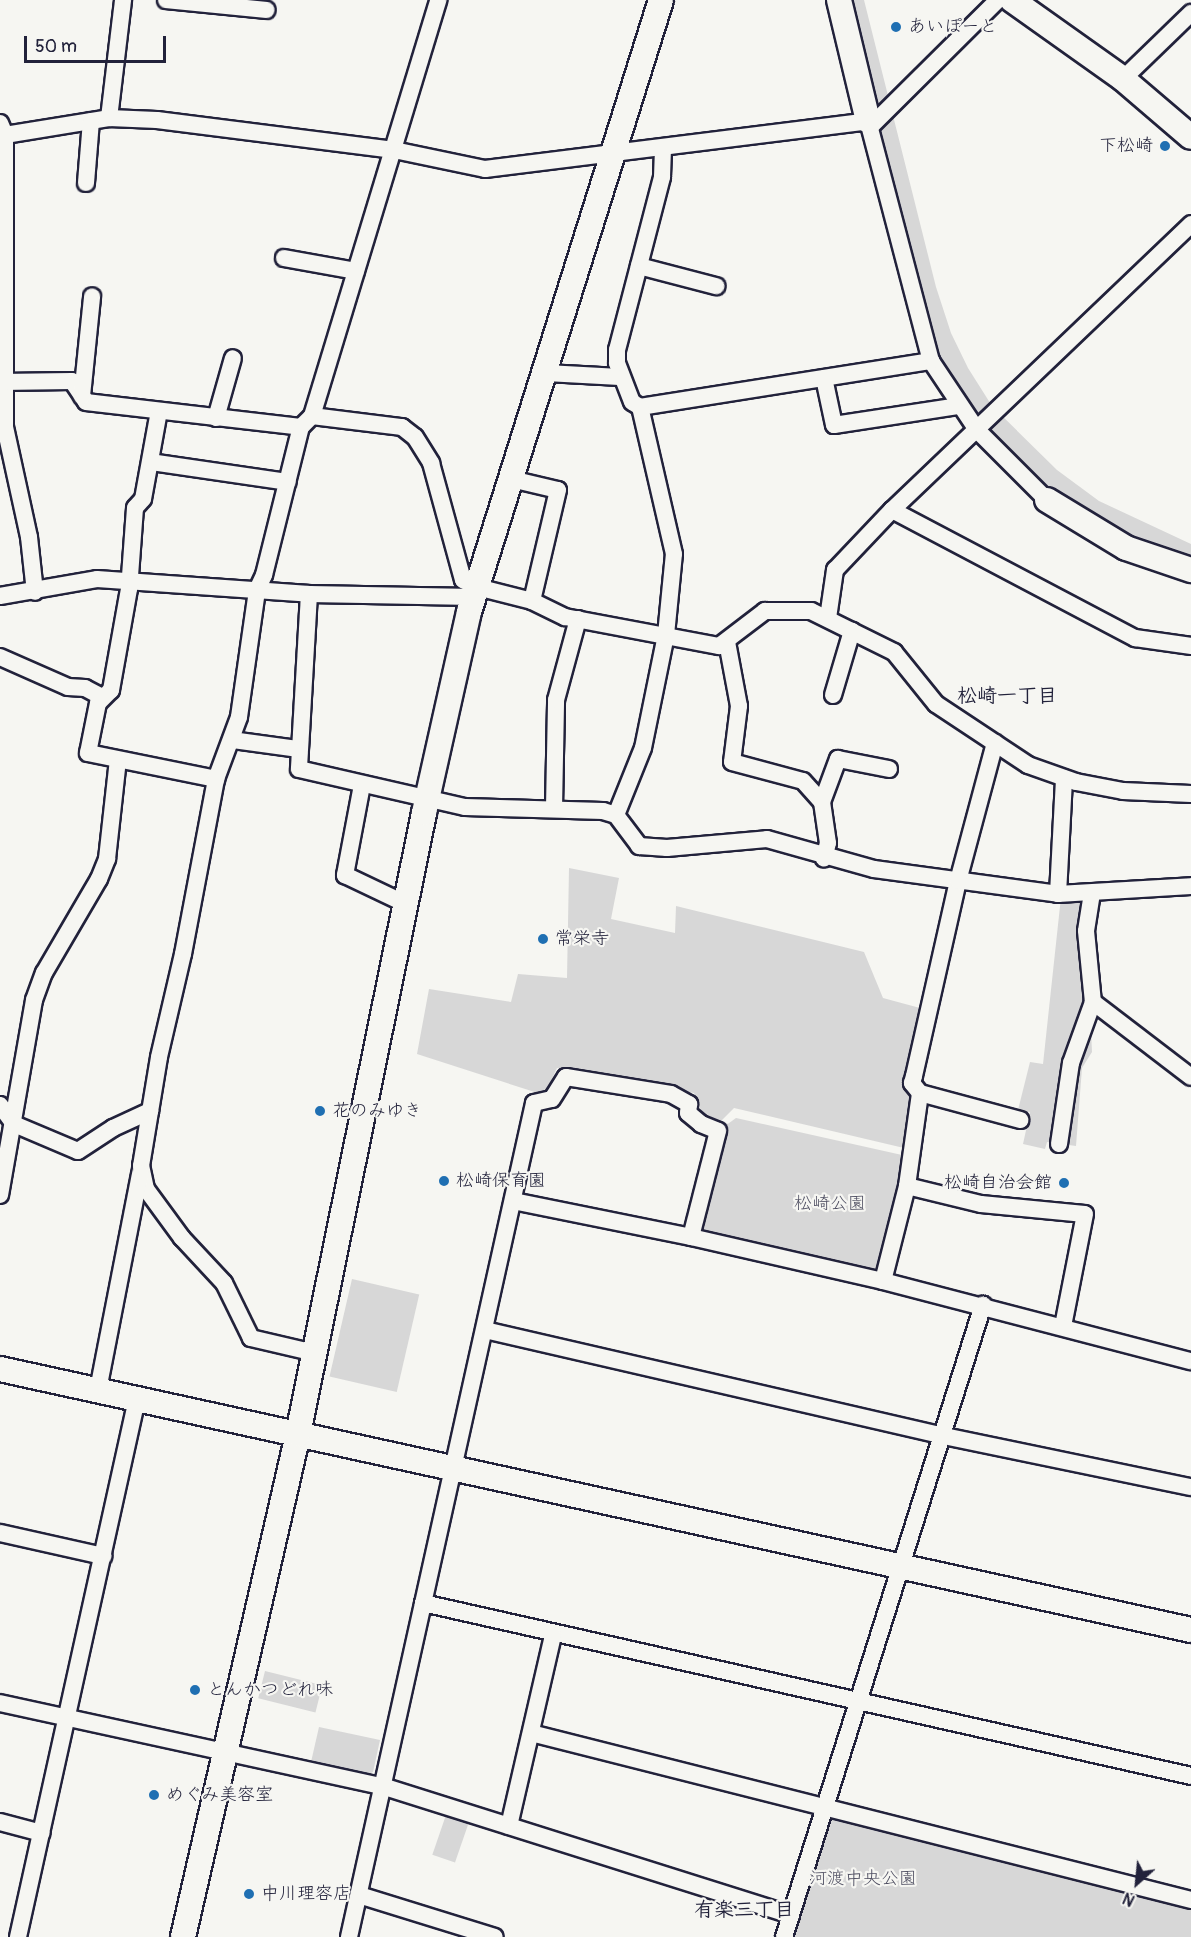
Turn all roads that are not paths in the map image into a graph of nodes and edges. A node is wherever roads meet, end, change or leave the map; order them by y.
1 (123, 0) edge
2 (166, 0) edge
3 (438, 0) edge
4 (661, 0) edge
5 (838, 0) edge
6 (998, 0) edge
7 (1011, 0) edge
8 (267, 10) dead end
9 (1191, 13) edge
10 (1123, 79) junction
11 (109, 118) junction
12 (91, 122) junction
13 (869, 124) junction
14 (3, 129) edge
15 (1191, 137) edge
16 (663, 148) junction
17 (394, 150) junction
18 (613, 152) junction
19 (86, 183) dead end
20 (1191, 224) edge
21 (284, 258) dead end
22 (639, 266) junction
23 (356, 271) junction
24 (716, 286) dead end
25 (92, 297) dead end
26 (233, 358) dead end
27 (932, 361) junction
28 (545, 374) junction
29 (621, 377) junction
30 (824, 378) junction
31 (2, 382) edge
32 (82, 396) junction
33 (958, 406) junction
34 (640, 407) junction
35 (159, 411) junction
36 (216, 418) junction
37 (306, 421) junction
38 (977, 430) junction
39 (151, 462) junction
40 (511, 479) junction
41 (288, 482) junction
42 (1047, 500) joint
43 (892, 510) junction
44 (1191, 570) edge
45 (129, 580) junction
46 (257, 590) junction
47 (35, 592) junction
48 (475, 592) junction
49 (309, 594) junction
50 (0, 596) edge
51 (532, 601) junction
52 (828, 618) junction
53 (578, 619) junction
54 (852, 631) junction
55 (666, 635) junction
56 (727, 642) junction
57 (1191, 646) edge
58 (0, 657) edge
59 (833, 695) dead end
60 (102, 697) junction
61 (232, 740) junction
62 (995, 743) junction
63 (298, 748) junction
64 (118, 760) junction
65 (890, 769) dead end
66 (1064, 778) junction
67 (216, 779) junction
68 (362, 785) junction
69 (1191, 794) edge
70 (427, 800) junction
71 (822, 802) junction
72 (554, 808) junction
73 (616, 815) junction
74 (824, 858) junction
75 (958, 880) junction
76 (1191, 884) edge
77 (1092, 893) junction
78 (1058, 894) junction
79 (406, 904) junction
80 (1093, 1002) junction
81 (1191, 1077) edge
82 (920, 1094) junction
83 (0, 1105) edge
84 (150, 1111) junction
85 (1020, 1120) dead end
86 (14, 1124) junction
87 (1059, 1143) dead end
88 (141, 1166) junction
89 (907, 1186) junction
90 (0, 1195) edge
91 (513, 1201) junction
92 (691, 1237) junction
93 (883, 1281) junction
94 (983, 1305) junction
95 (1063, 1326) junction
96 (485, 1330) junction
97 (315, 1353) junction
98 (1191, 1361) edge
99 (0, 1369) edge
100 (98, 1390) junction
101 (137, 1399) junction
102 (298, 1434) junction
103 (944, 1436) junction
104 (453, 1467) junction
105 (1191, 1487) edge
106 (0, 1533) edge
107 (103, 1556) junction
108 (902, 1566) junction
109 (423, 1603) junction
110 (1191, 1630) edge
111 (553, 1635) junction
112 (0, 1702) edge
113 (858, 1702) junction
114 (66, 1718) junction
115 (531, 1733) junction
116 (226, 1751) junction
117 (1191, 1776) edge
118 (382, 1786) junction
119 (825, 1811) junction
120 (0, 1822) edge
121 (509, 1826) junction
122 (42, 1833) junction
123 (359, 1895) junction
124 (1191, 1900) edge
125 (791, 1915) junction
126 (18, 1937) edge
127 (183, 1937) edge
128 (349, 1937) edge
129 (495, 1937) edge
130 (784, 1937) edge

1 - 11 street
2 - 8 street
3 - 17 street
4 - 18 street
5 - 13 street
6 - 13 street
7 - 10 street
9 - 10 street
10 - 15 street
11 - 12 street
11 - 17 street
12 - 14 street
12 - 19 street
13 - 16 street
13 - 27 street
14 - 31 street
16 - 18 street
16 - 22 street
17 - 18 street
17 - 23 street
18 - 28 street
20 - 38 street
21 - 23 street
22 - 24 street
22 - 29 street
23 - 37 street
25 - 32 street
26 - 36 street
27 - 30 street
27 - 33 street
28 - 29 street
28 - 40 street
29 - 34 street
30 - 33 street
30 - 34 street
31 - 32 street
31 - 47 street
32 - 35 street
33 - 38 street
34 - 55 street
35 - 36 street
35 - 39 street
36 - 37 street
37 - 41 street
37 - 48 street
38 - 42 street
38 - 43 street
39 - 41 street
39 - 45 street
40 - 48 street
40 - 51 street
41 - 46 street
42 - 44 street
43 - 52 street
43 - 57 street
45 - 46 street
45 - 47 street
45 - 60 street
46 - 49 street
46 - 61 street
47 - 50 street
48 - 49 street
48 - 51 street
48 - 70 street
49 - 63 street
51 - 53 street
52 - 54 street
52 - 56 street
53 - 55 street
53 - 72 street
54 - 59 street
54 - 62 street
55 - 56 street
55 - 73 street
56 - 71 street
58 - 60 street
60 - 64 street
61 - 63 street
61 - 67 street
62 - 66 street
62 - 75 street
63 - 68 street
64 - 67 street
64 - 86 street
65 - 71 street
66 - 69 street
66 - 78 street
67 - 84 street
68 - 70 street
68 - 79 street
70 - 72 street
70 - 79 street
71 - 74 street
72 - 73 street
73 - 74 street
74 - 75 street
75 - 78 street
75 - 82 street
76 - 77 street
77 - 78 street
77 - 80 street
79 - 97 street
80 - 81 street
80 - 87 street
82 - 85 street
82 - 89 street
83 - 86 street
84 - 86 street
84 - 88 street
86 - 90 street
88 - 97 street
88 - 100 street
89 - 93 street
89 - 95 street
91 - 92 street
91 - 92 street
91 - 96 street
92 - 93 street
93 - 94 street
94 - 95 street
94 - 103 street
95 - 98 street
96 - 103 street
96 - 104 street
97 - 102 street
99 - 100 street
100 - 101 street
101 - 102 street
101 - 107 street
102 - 104 street
102 - 116 street
103 - 105 street
103 - 108 street
104 - 108 street
104 - 109 street
106 - 107 street
107 - 114 street
108 - 110 street
108 - 113 street
109 - 111 street
109 - 118 street
111 - 113 street
111 - 115 street
112 - 114 street
113 - 117 street
113 - 119 street
114 - 116 street
114 - 122 street
115 - 119 street
115 - 121 street
116 - 118 street
116 - 127 street
118 - 121 street
118 - 123 street
119 - 124 street
119 - 125 street
120 - 122 street
121 - 125 street
122 - 126 street
123 - 128 street
123 - 129 street
125 - 130 street

